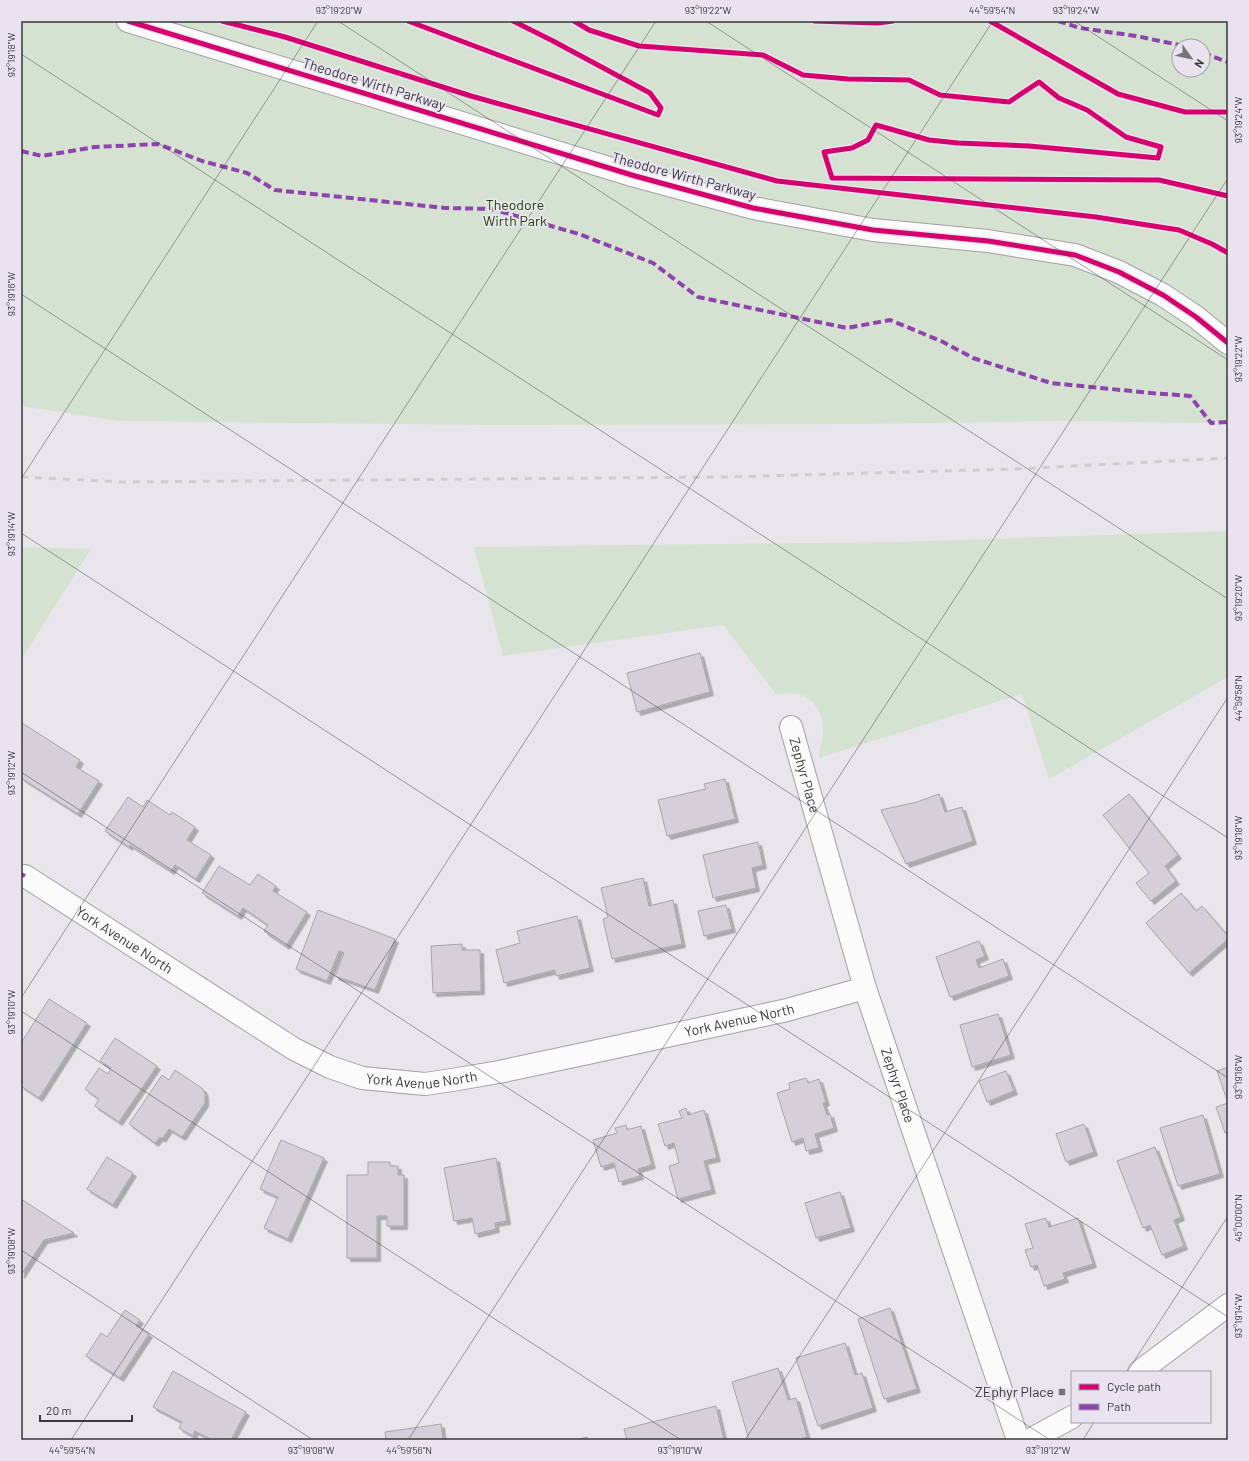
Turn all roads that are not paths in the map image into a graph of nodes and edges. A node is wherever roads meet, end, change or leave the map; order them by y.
1 (128, 21) edge
2 (1228, 343) edge
3 (791, 727) dead end
4 (25, 876) dead end
5 (865, 988) junction
6 (1228, 1305) edge
7 (1140, 1371) edge
8 (1071, 1418) edge
9 (1018, 1440) edge
10 (1030, 1440) edge

1 - 2 street, Theodore Wirth Parkway
3 - 5 street, Zephyr Place
4 - 5 street, York Avenue North
5 - 9 street, Zephyr Place
6 - 7 street
8 - 10 street

